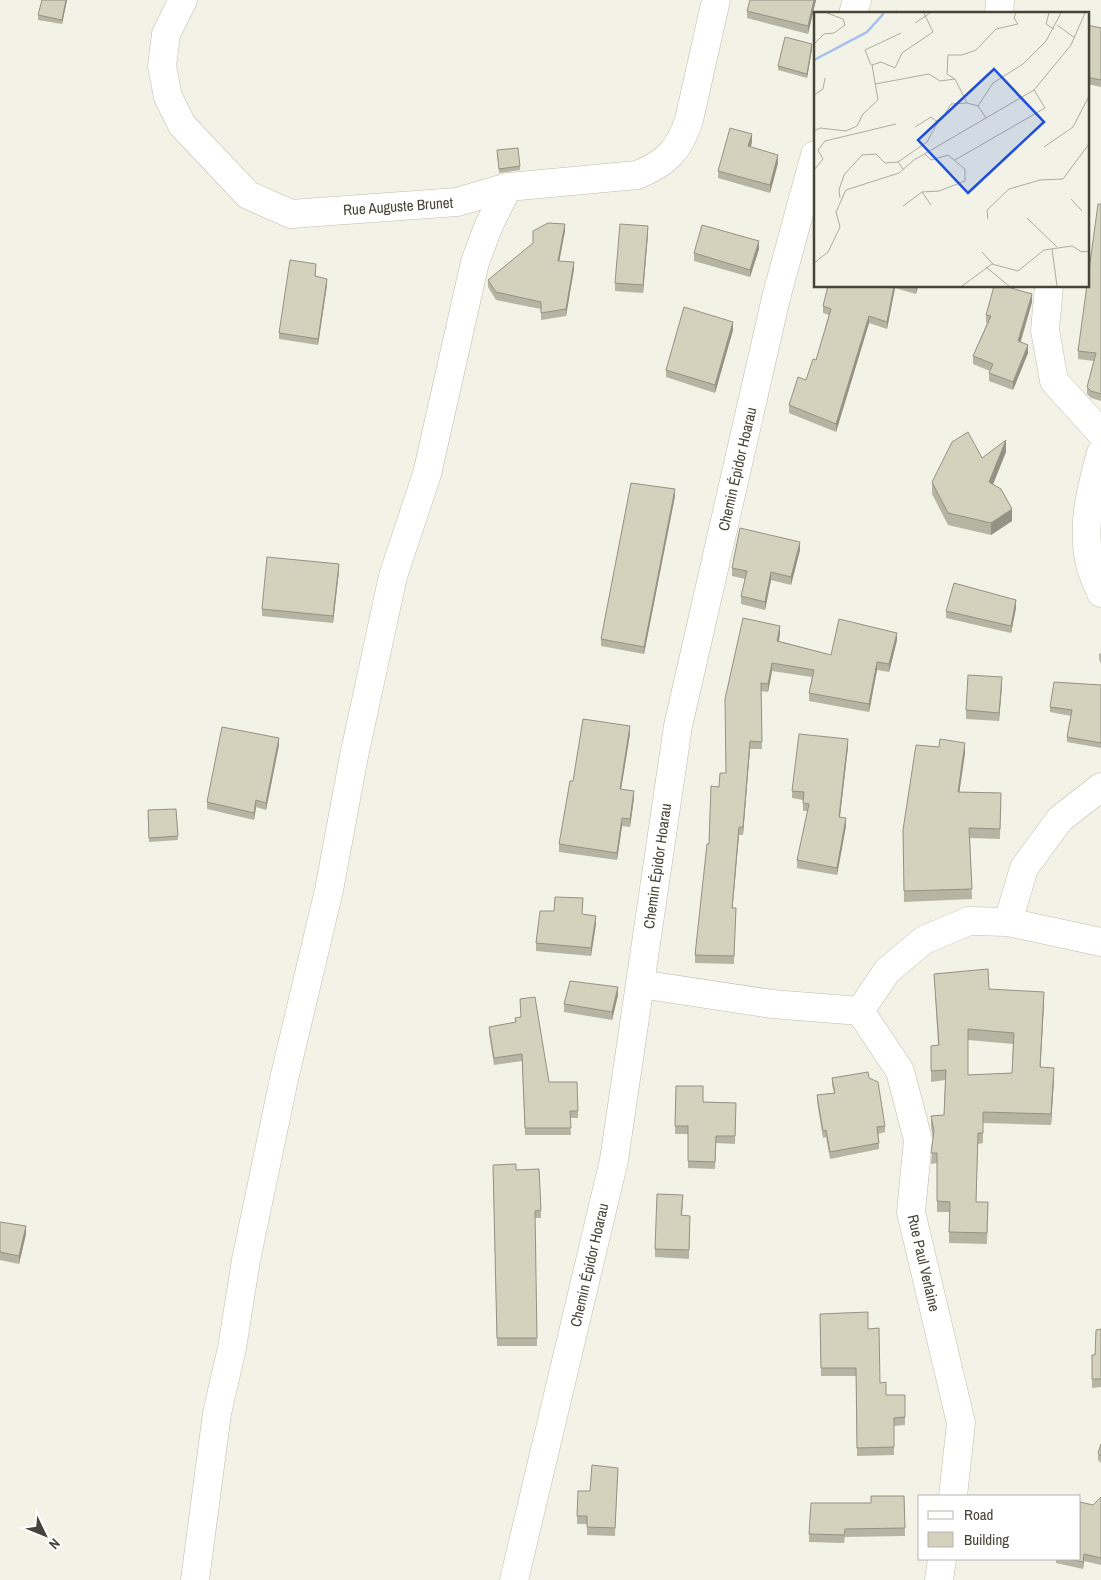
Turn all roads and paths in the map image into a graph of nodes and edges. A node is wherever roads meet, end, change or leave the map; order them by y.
1 (183, 0) edge
2 (716, 0) edge
3 (814, 159) edge
4 (508, 187) junction
5 (1049, 288) edge
6 (1101, 433) edge
7 (1101, 452) edge
8 (1101, 592) edge
9 (1101, 787) edge
10 (1008, 922) junction
11 (1101, 942) edge
12 (640, 984) junction
13 (860, 1011) junction
14 (953, 1495) edge
15 (942, 1560) edge
16 (194, 1580) edge
17 (514, 1580) edge
18 (938, 1580) edge

1 - 4 street, Rue Auguste Brunet
2 - 4 street, Rue Auguste Brunet
3 - 12 street, Chemin Épidor Hoarau
4 - 16 street
5 - 6 street
7 - 8 street
9 - 10 street
10 - 11 street
10 - 13 street
12 - 13 street
12 - 17 street, Chemin Épidor Hoarau
13 - 14 street, Rue Paul Verlaine
15 - 18 street

